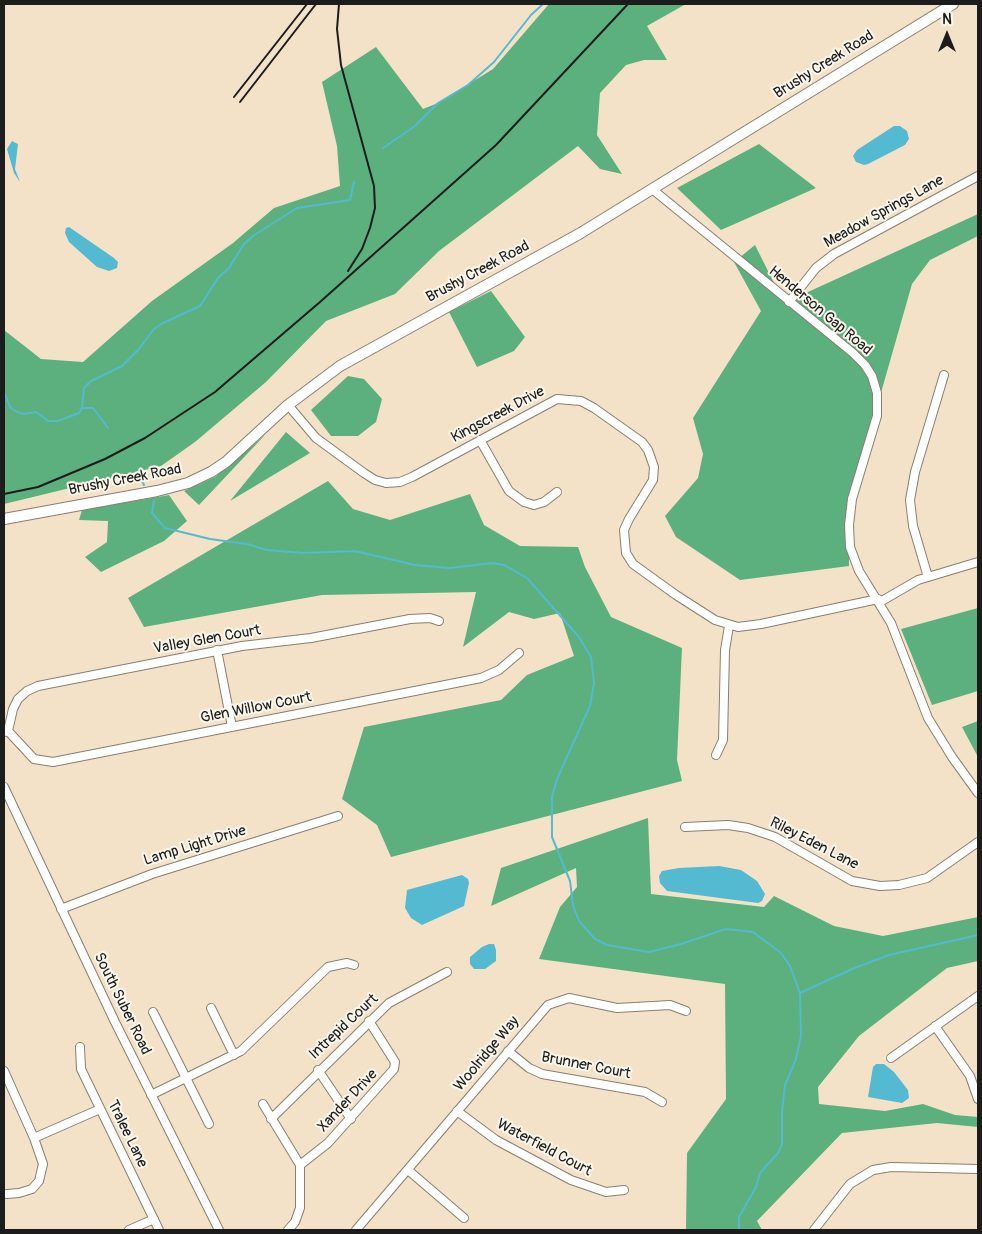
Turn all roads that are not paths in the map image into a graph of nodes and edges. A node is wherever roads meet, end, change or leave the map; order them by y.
1 (953, 4) edge
2 (978, 176) edge
3 (652, 189) junction
4 (789, 302) junction
5 (944, 375) dead end
6 (288, 405) junction
7 (480, 440) junction
8 (557, 492) dead end
9 (4, 519) edge
10 (978, 562) edge
11 (928, 577) junction
12 (879, 601) junction
13 (439, 621) dead end
14 (729, 626) junction
15 (217, 650) junction
16 (519, 653) dead end
17 (232, 727) junction
18 (6, 731) edge
19 (716, 755) dead end
20 (4, 788) edge
21 (978, 793) edge
22 (338, 816) dead end
23 (685, 827) dead end
24 (978, 842) edge
25 (61, 909) junction
26 (354, 965) dead end
27 (448, 972) dead end
28 (978, 996) edge
29 (211, 1008) dead end
30 (686, 1011) dead end
31 (153, 1012) dead end
32 (370, 1021) junction
33 (935, 1026) junction
34 (80, 1046) dead end
35 (508, 1051) junction
36 (234, 1054) junction
37 (891, 1058) dead end
38 (318, 1070) junction
39 (4, 1071) edge
40 (186, 1077) junction
41 (151, 1095) junction
42 (978, 1099) edge
43 (662, 1102) dead end
44 (263, 1104) dead end
45 (100, 1109) junction
46 (457, 1111) junction
47 (271, 1119) junction
48 (351, 1119) junction
49 (209, 1124) dead end
50 (34, 1138) junction
51 (300, 1165) junction
52 (978, 1169) edge
53 (408, 1170) junction
54 (624, 1190) dead end
55 (7, 1194) dead end
56 (464, 1218) dead end
57 (154, 1219) junction
58 (361, 1228) edge
59 (129, 1230) edge
60 (159, 1230) edge
61 (219, 1230) edge
62 (288, 1230) edge
63 (814, 1230) edge

1 - 3 main road, Brushy Creek Road
2 - 4 street, Meadow Springs Lane
3 - 4 street, Henderson Gap Road
3 - 6 main road, Brushy Creek Road
4 - 12 street, Henderson Gap Road
5 - 11 street
6 - 7 street, Kingscreek Drive
6 - 9 main road, Brushy Creek Road
7 - 8 street
7 - 14 street, Kingscreek Drive
10 - 11 street, Kingscreek Drive
11 - 12 street, Kingscreek Drive
12 - 14 street, Kingscreek Drive
12 - 21 street, Henderson Gap Road
13 - 15 street, Valley Glen Court
14 - 19 street
15 - 17 street
15 - 18 street, Valley Glen Court
16 - 17 street, Glen Willow Court
17 - 18 street, Glen Willow Court
20 - 25 street, South Suber Road
22 - 25 street, Lamp Light Drive
23 - 24 street, Riley Eden Lane
25 - 41 street, South Suber Road
26 - 36 street
27 - 32 street, Intrepid Court
28 - 33 street
29 - 36 street
30 - 35 street, Woolridge Way
31 - 40 street
32 - 38 street, Intrepid Court
32 - 48 street, Xander Drive
33 - 37 street
33 - 42 street
34 - 45 street, Tralee Lane
35 - 43 street, Brunner Court
35 - 46 street, Woolridge Way
36 - 40 street
38 - 47 street, Intrepid Court
38 - 48 street
39 - 50 street
40 - 41 street
40 - 49 street
41 - 61 street, South Suber Road
44 - 47 street
45 - 50 street
45 - 57 street, Tralee Lane
46 - 53 street, Woolridge Way
46 - 54 street, Waterfield Court
47 - 51 street
48 - 51 street, Xander Drive
50 - 55 street
51 - 62 street
52 - 63 street
53 - 56 street
53 - 58 street, Woolridge Way
57 - 59 street
57 - 60 street, Tralee Lane

